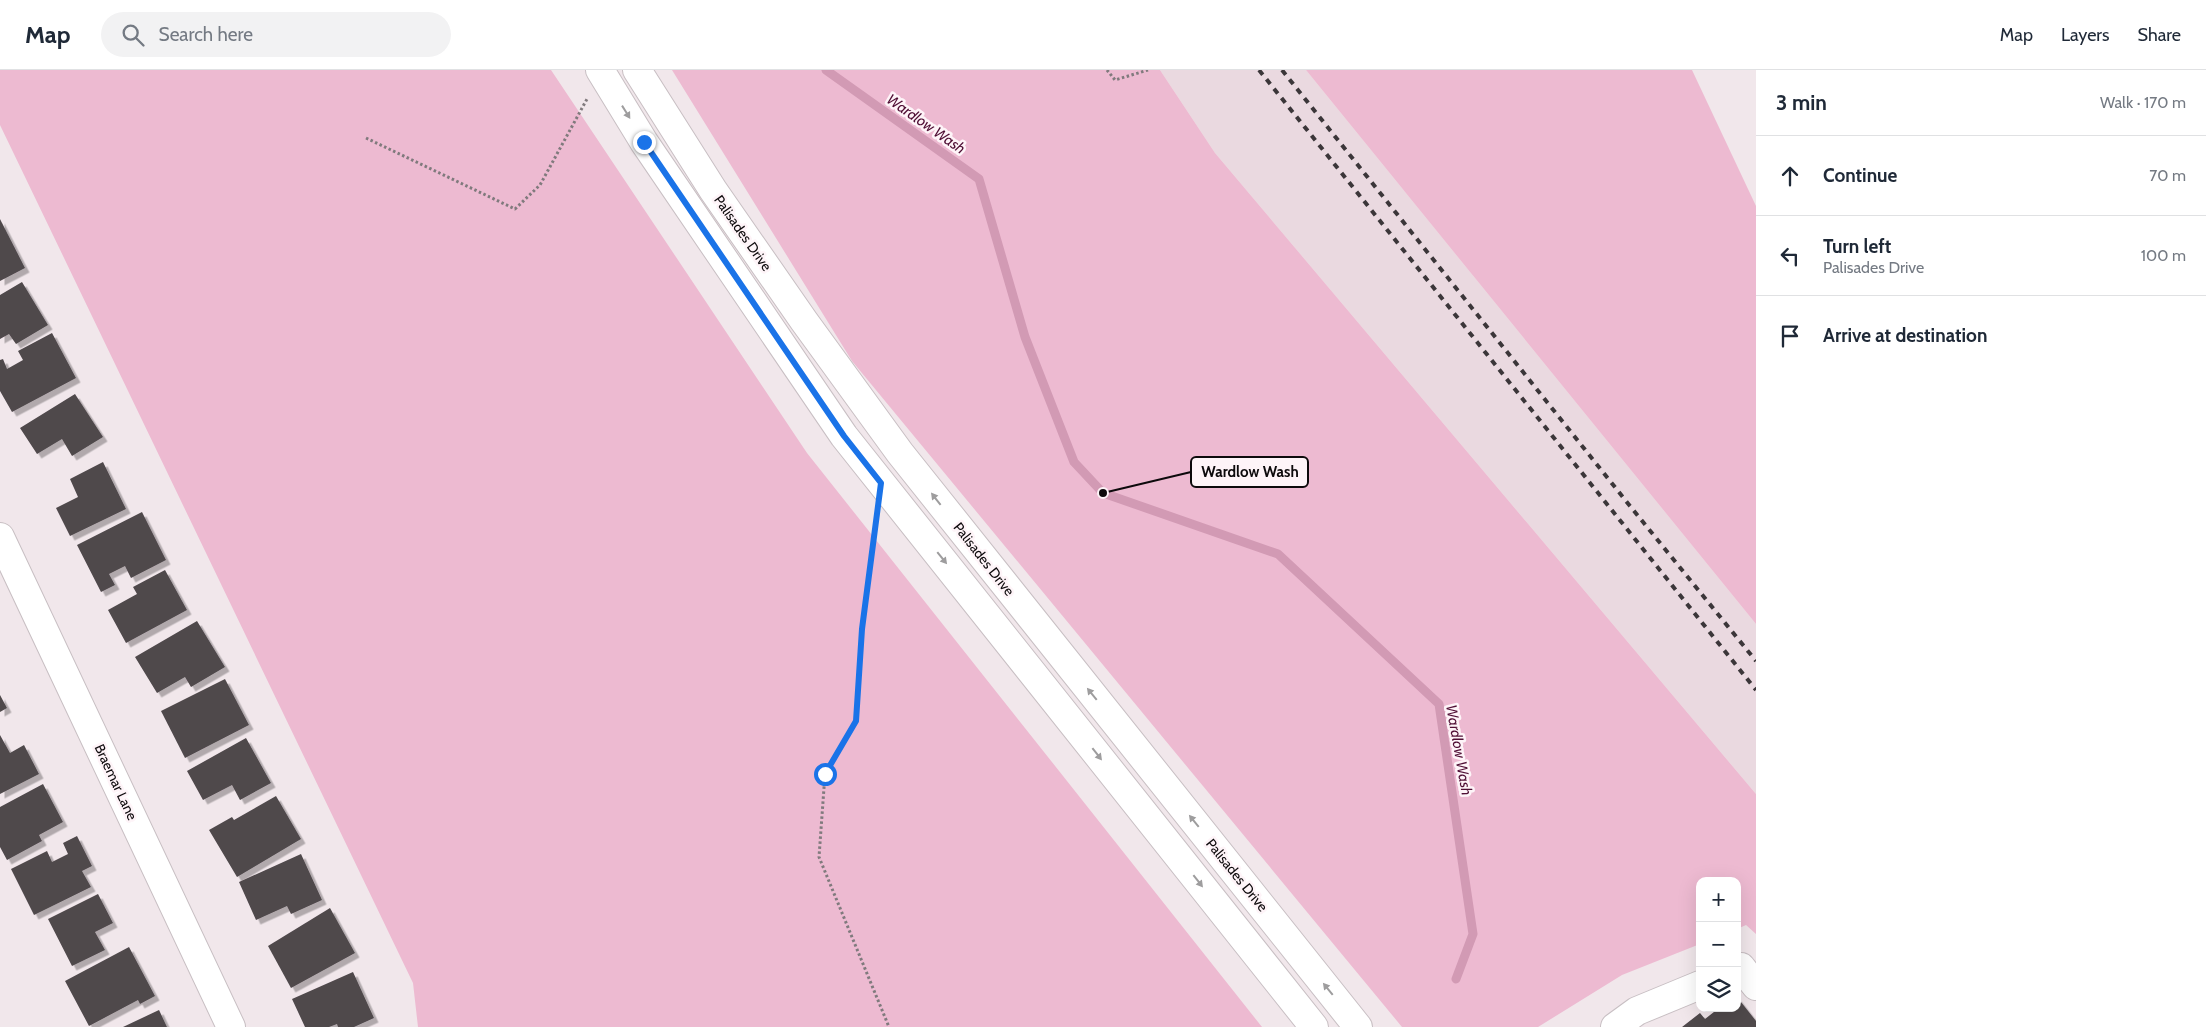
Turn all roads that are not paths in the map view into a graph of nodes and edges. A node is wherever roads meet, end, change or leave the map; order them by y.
1 (637, 70) edge
2 (600, 71) edge
3 (0, 536) edge
4 (1741, 967) edge
5 (1756, 986) edge
6 (1696, 987) edge
7 (231, 1027) edge
8 (1314, 1027) edge
9 (1358, 1027) edge
10 (1615, 1027) edge

9 -> 1 street, Palisades Drive
2 -> 8 street
3 - 7 street, Braemar Lane
4 - 5 street
6 - 10 street

